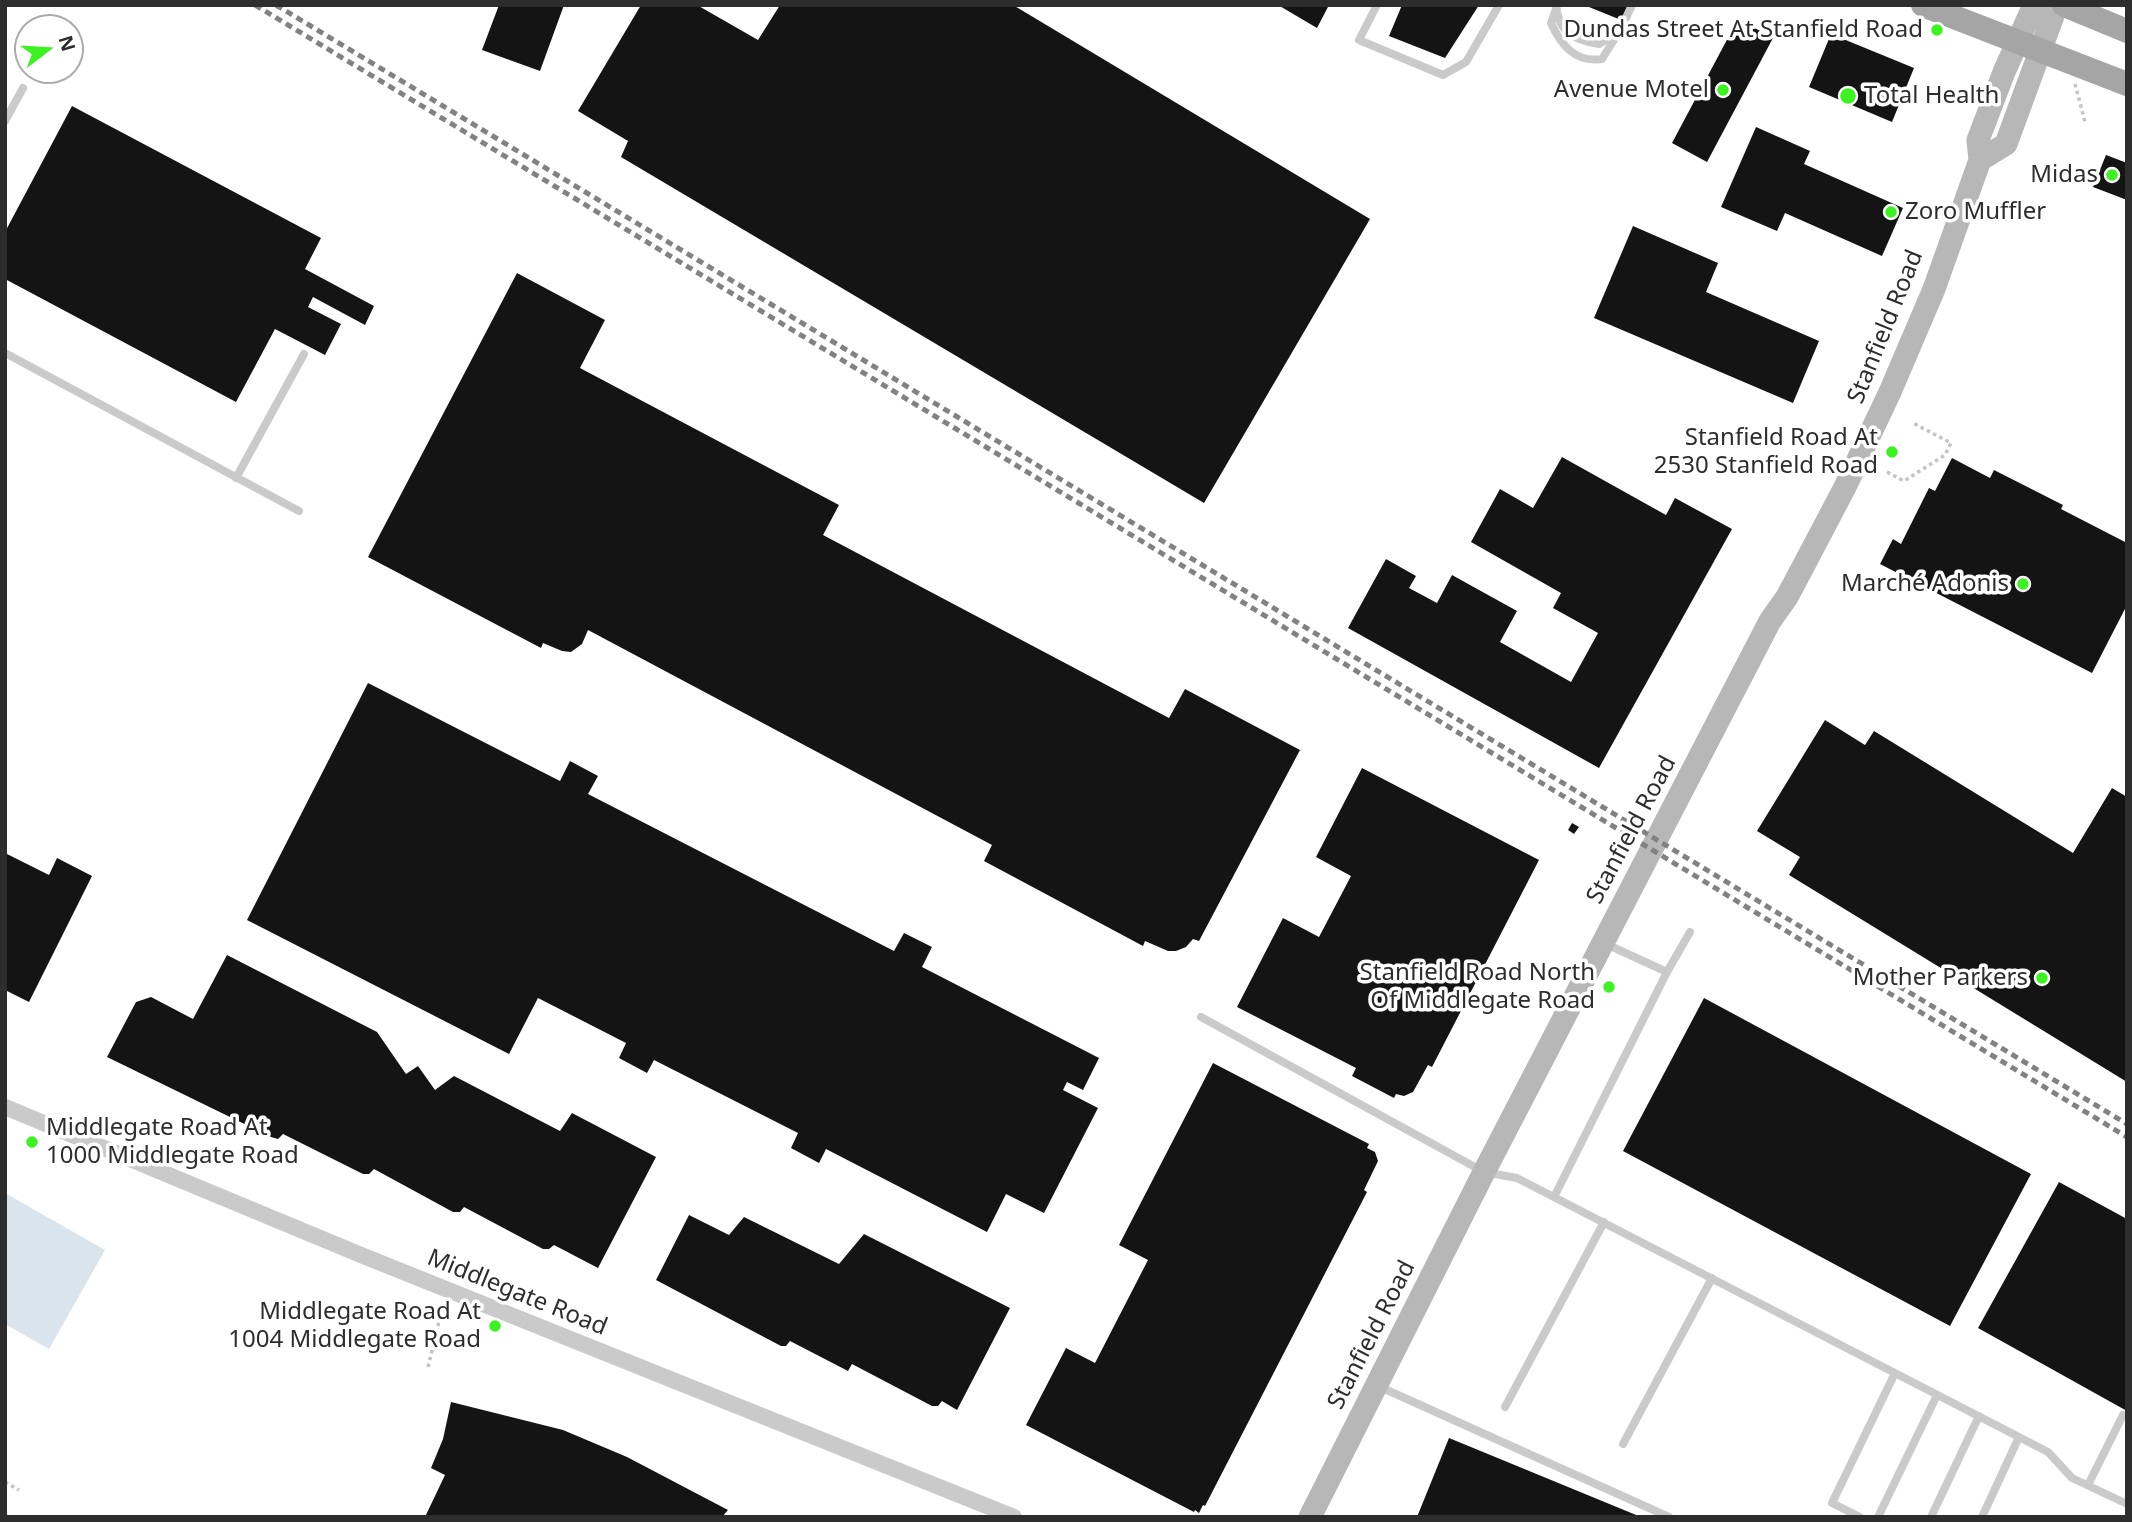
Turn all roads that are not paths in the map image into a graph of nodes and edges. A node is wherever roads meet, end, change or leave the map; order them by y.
1 (1377, 5) edge
2 (1499, 5) edge
3 (1632, 5) edge
4 (1923, 5) edge
5 (2034, 5) edge
6 (2057, 5) edge
7 (2064, 5) edge
8 (1556, 7) edge
9 (1620, 31) junction
10 (2127, 31) edge
11 (2018, 42) junction
12 (2041, 51) junction
13 (2127, 84) edge
14 (23, 89) dead end
15 (5, 121) edge
16 (1980, 160) junction
17 (5, 353) edge
18 (304, 354) dead end
19 (236, 478) junction
20 (299, 511) dead end
21 (1690, 932) dead end
22 (1603, 942) junction
23 (1667, 972) junction
24 (1201, 1017) dead end
25 (5, 1107) edge
26 (1484, 1172) junction
27 (1554, 1197) junction
28 (1604, 1222) junction
29 (1712, 1278) junction
30 (1895, 1373) junction
31 (1376, 1385) junction
32 (1937, 1395) junction
33 (1505, 1407) dead end
34 (2123, 1415) dead end
35 (1979, 1416) junction
36 (2019, 1437) junction
37 (1623, 1444) dead end
38 (2088, 1485) junction
39 (2127, 1504) edge
40 (1014, 1517) edge
41 (1310, 1517) edge
42 (1669, 1517) edge
43 (1860, 1517) edge
44 (1878, 1517) edge
45 (1931, 1517) edge
46 (1982, 1517) edge

1 - 2 lane
3 - 9 lane
4 - 11 main road
5 - 11 street, Stanfield Road
6 - 12 street
7 - 10 main road
8 - 9 lane
8 - 9 lane
11 - 12 main road
11 - 16 street, Stanfield Road
12 - 13 main road
12 - 16 street
14 - 15 lane
16 - 22 street, Stanfield Road
17 - 19 lane
18 - 19 lane
19 - 20 lane
21 - 23 lane
22 - 23 lane
22 - 26 street, Stanfield Road
23 - 27 lane
24 - 26 lane
25 - 40 street, Middlegate Road
26 - 27 lane
26 - 31 street, Stanfield Road
27 - 28 lane
28 - 29 lane
28 - 33 lane
29 - 30 lane
29 - 37 lane
30 - 32 lane
30 - 43 lane
31 - 41 street, Stanfield Road
31 - 42 lane
32 - 35 lane
32 - 44 lane
34 - 38 lane
35 - 36 lane
35 - 45 lane
36 - 38 lane
36 - 46 lane
38 - 39 lane

